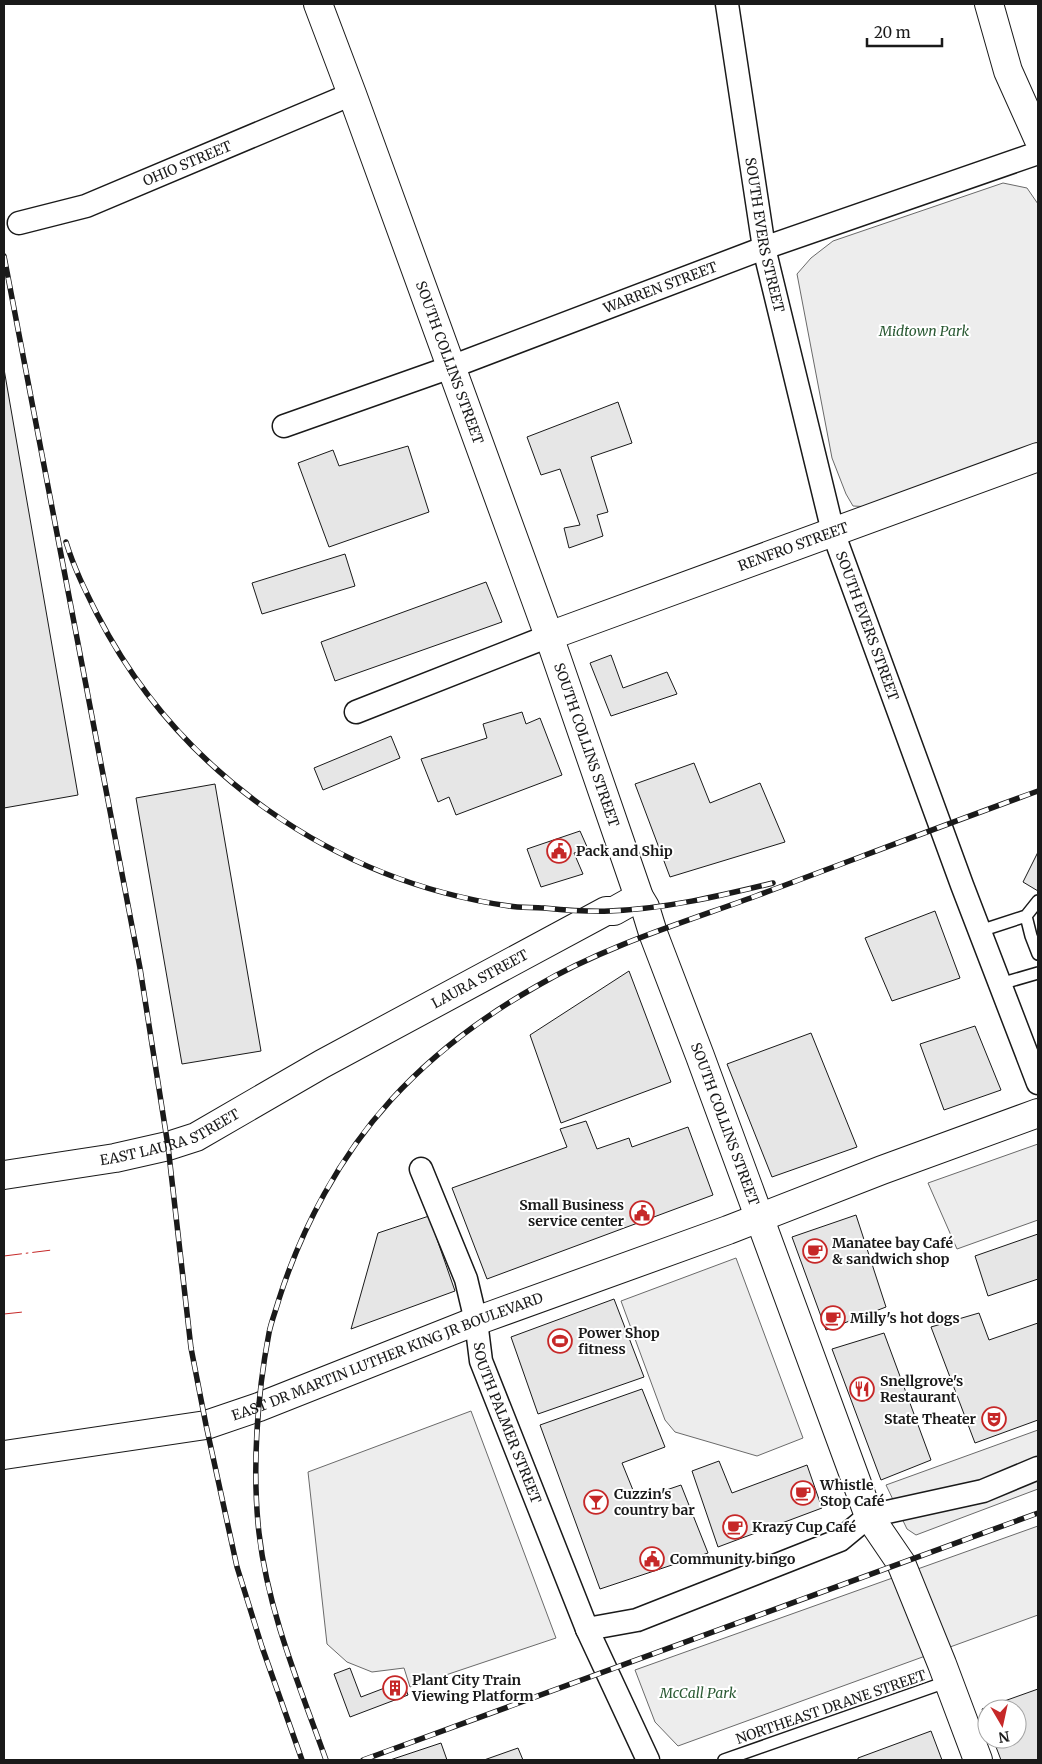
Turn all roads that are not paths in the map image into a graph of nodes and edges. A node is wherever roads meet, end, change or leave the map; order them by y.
1 (318, 4) edge
2 (727, 4) edge
3 (990, 4) edge
4 (352, 94) junction
5 (1038, 138) edge
6 (1038, 153) edge
7 (19, 223) dead end
8 (764, 248) junction
9 (451, 367) junction
10 (284, 426) dead end
11 (1038, 457) edge
12 (833, 532) junction
13 (549, 636) junction
14 (356, 712) dead end
15 (639, 897) junction
16 (1038, 901) edge
17 (1026, 916) junction
18 (980, 931) junction
19 (1038, 954) edge
20 (1038, 973) edge
21 (1000, 984) junction
22 (322, 1064) joint
23 (1038, 1082) edge
24 (1038, 1113) edge
25 (421, 1169) dead end
26 (4, 1175) edge
27 (760, 1218) junction
28 (476, 1321) junction
29 (4, 1455) edge
30 (1038, 1468) edge
31 (869, 1516) junction
32 (587, 1629) junction
33 (949, 1681) junction
34 (648, 1760) edge
35 (724, 1760) edge
36 (978, 1760) edge

1 - 4 street, SOUTH COLLINS STREET
2 - 8 street, SOUTH EVERS STREET
3 - 5 street
4 - 7 street, OHIO STREET
4 - 9 street, SOUTH COLLINS STREET
6 - 8 street, WARREN STREET
8 - 9 street, WARREN STREET
8 - 12 street, SOUTH EVERS STREET
9 - 10 street, WARREN STREET
9 - 13 street, SOUTH COLLINS STREET
11 - 12 street, RENFRO STREET
12 - 13 street, RENFRO STREET
12 - 18 street, SOUTH EVERS STREET
13 - 14 street
13 - 15 street, SOUTH COLLINS STREET
15 - 22 street, LAURA STREET
15 - 27 street, SOUTH COLLINS STREET
16 - 17 lane
17 - 18 lane
17 - 19 lane
18 - 21 street, SOUTH EVERS STREET
20 - 21 lane
21 - 23 street, SOUTH EVERS STREET
22 - 26 street, EAST LAURA STREET
24 - 27 street, EAST DR MARTIN LUTHER KING JR BOULEVARD
25 - 28 street, SOUTH PALMER STREET
27 - 28 street, EAST DR MARTIN LUTHER KING JR BOULEVARD
27 - 31 street, SOUTH COLLINS STREET
28 - 29 street, EAST DR MARTIN LUTHER KING JR BOULEVARD
28 - 32 street, SOUTH PALMER STREET
30 - 31 street
31 - 32 street
31 - 33 street, SOUTH COLLINS STREET
32 - 34 street, SOUTH PALMER STREET
33 - 35 lane, NORTHEAST DRANE STREET
33 - 36 street, SOUTH COLLINS STREET

